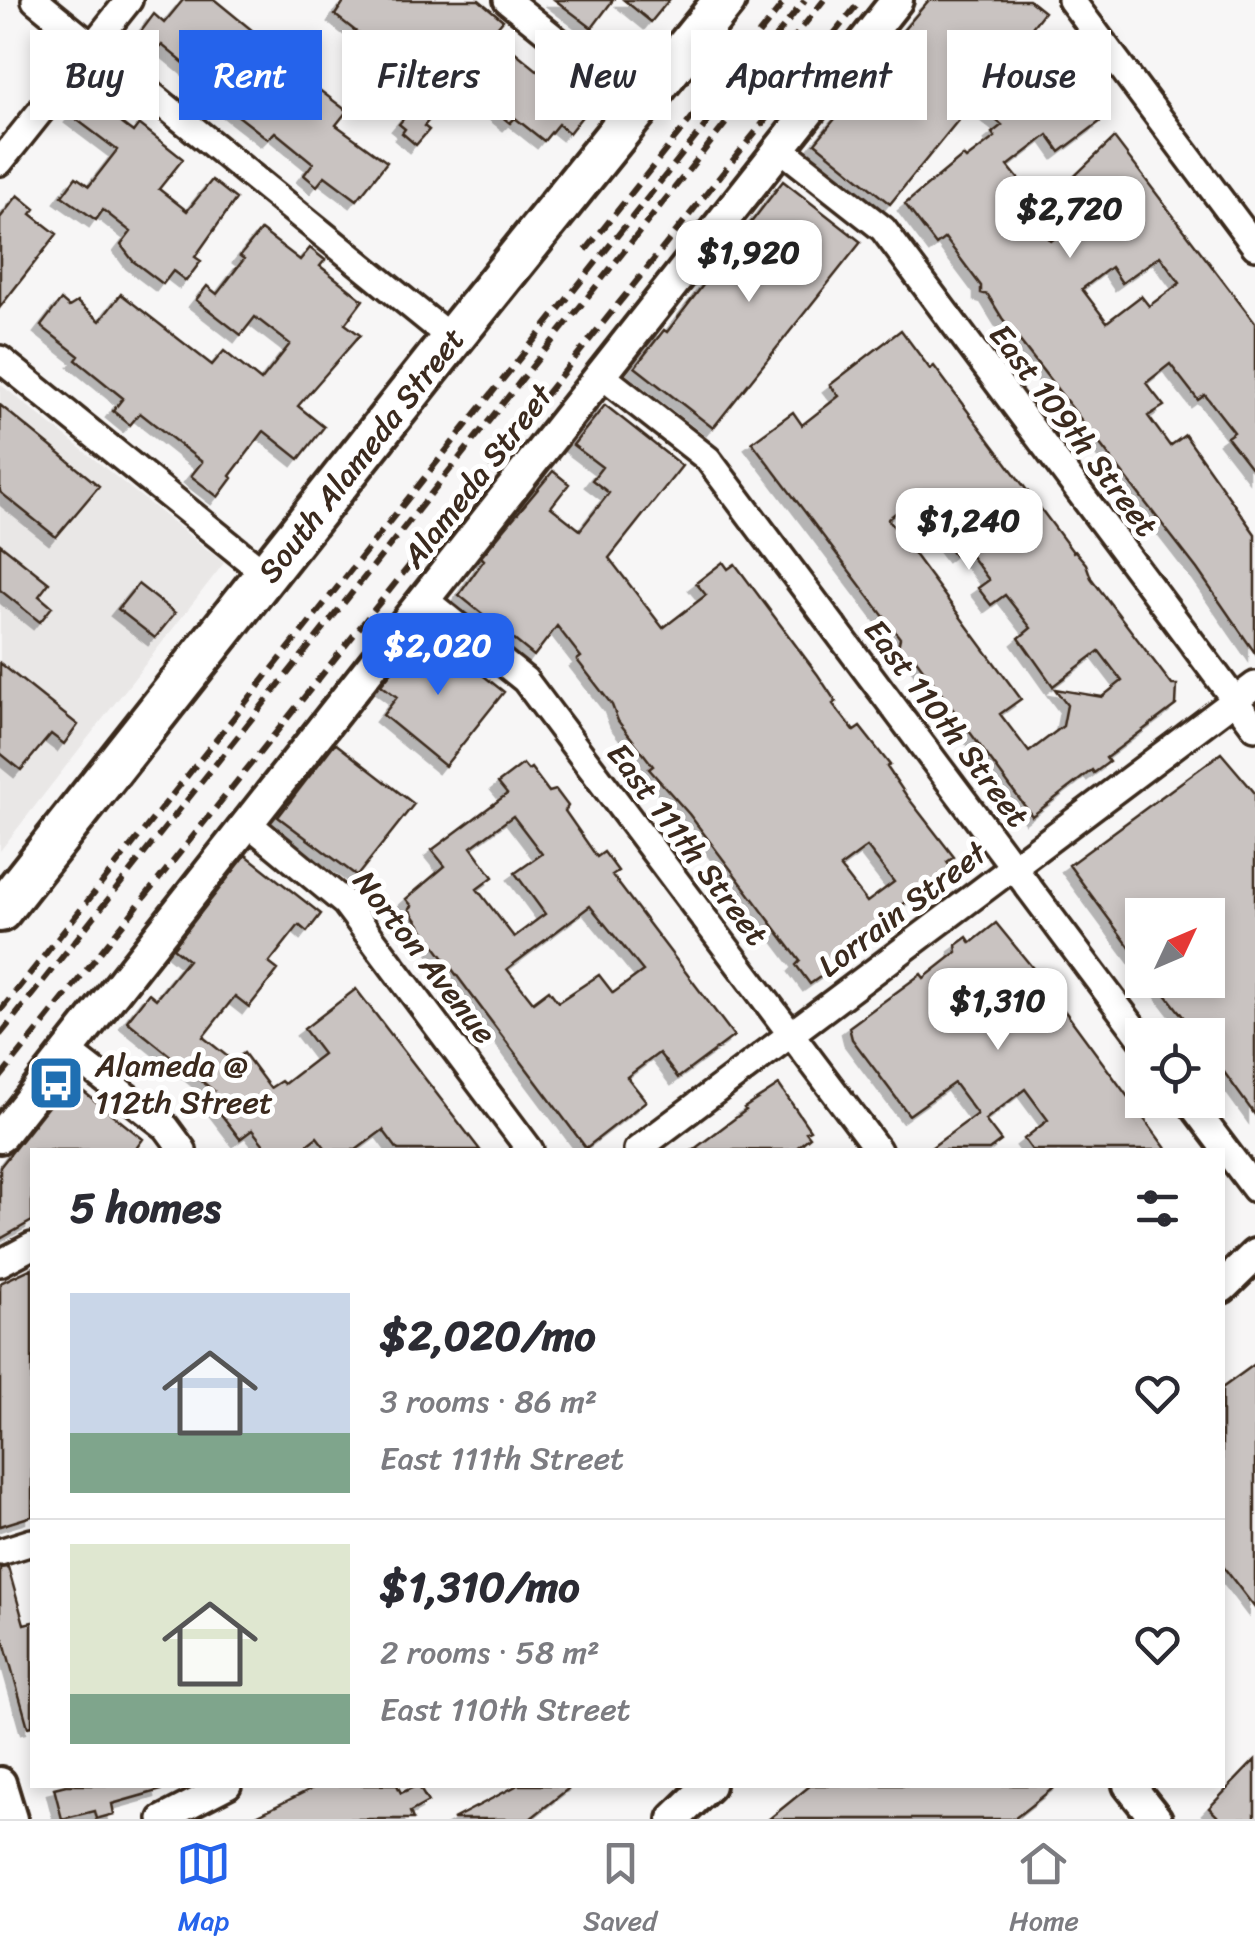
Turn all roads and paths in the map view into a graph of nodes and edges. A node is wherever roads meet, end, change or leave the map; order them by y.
1 (35, 0) edge
2 (128, 0) edge
3 (507, 0) edge
4 (725, 0) edge
5 (897, 0) edge
6 (1071, 0) edge
7 (73, 30) edge
8 (104, 30) edge
9 (544, 30) edge
10 (671, 69) edge
11 (159, 100) edge
12 (33, 120) edge
13 (630, 120) edge
14 (780, 148) junction
15 (0, 162) edge
16 (1255, 246) edge
17 (452, 339) junction
18 (0, 360) edge
19 (602, 374) junction
20 (266, 576) junction
21 (424, 599) junction
22 (1245, 693) edge
23 (1255, 727) edge
24 (248, 822) junction
25 (1014, 866) junction
26 (0, 911) edge
27 (1126, 1018) edge
28 (790, 1035) junction
29 (68, 1050) junction
30 (1202, 1118) edge
31 (0, 1137) edge
32 (181, 1148) edge
33 (529, 1148) edge
34 (640, 1148) edge
35 (876, 1148) edge
36 (1224, 1148) edge
37 (1225, 1149) edge
38 (1255, 1189) edge
39 (30, 1247) edge
40 (1255, 1256) edge
41 (0, 1263) edge
42 (1225, 1284) edge
43 (30, 1543) edge
44 (0, 1552) edge
45 (0, 1783) edge
46 (222, 1788) edge
47 (706, 1788) edge
48 (1131, 1788) edge
49 (10, 1819) edge
50 (162, 1819) edge
51 (674, 1819) edge
52 (1156, 1819) edge

1 - 7 street
2 - 8 street
3 - 9 street
4 - 10 main road, South Alameda Street
5 - 14 street, Alameda Street
6 - 16 street
11 - 17 street
12 - 15 street
13 - 17 main road, South Alameda Street
14 - 19 street, Alameda Street
14 - 22 street, East 109th Street
17 - 20 main road, South Alameda Street
18 - 20 street
19 - 21 street, Alameda Street
19 - 25 street, East 110th Street
20 - 26 main road, South Alameda Street
21 - 24 street, Alameda Street
21 - 28 street, East 111th Street
22 - 23 street, East 109th Street
22 - 25 street, Lorrain Street
24 - 29 street, Alameda Street
24 - 33 street, Norton Avenue
25 - 27 street, East 110th Street
25 - 28 street, Lorrain Street
28 - 34 street, Lorrain Street
28 - 35 street, East 111th Street
29 - 31 street, Alameda Street
29 - 32 street
30 - 36 street
37 - 38 street
39 - 41 street
40 - 42 street
43 - 44 street
45 - 49 street
46 - 50 street
47 - 51 street
48 - 52 street

